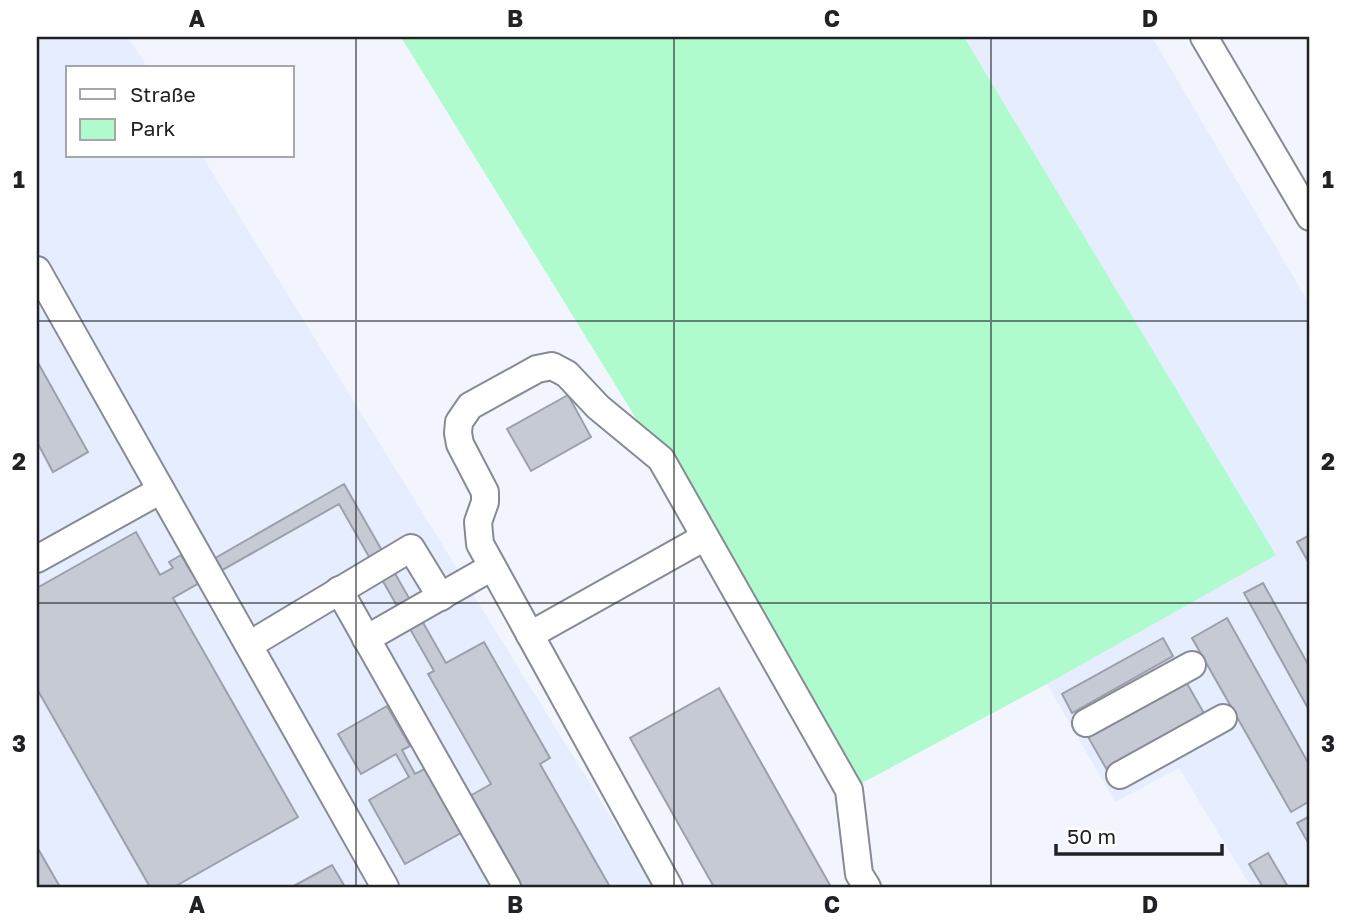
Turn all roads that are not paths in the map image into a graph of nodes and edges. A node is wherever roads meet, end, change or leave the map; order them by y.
1 (1204, 37) edge
2 (1310, 217) edge
3 (37, 270) edge
4 (161, 490) junction
5 (705, 537) junction
6 (37, 559) edge
7 (492, 567) junction
8 (339, 590) junction
9 (441, 597) junction
10 (530, 635) junction
11 (366, 639) junction
12 (248, 645) junction
13 (1192, 665) dead end
14 (1223, 718) dead end
15 (1086, 723) dead end
16 (1121, 775) dead end
17 (385, 887) edge
18 (507, 887) edge
19 (669, 887) edge
20 (867, 887) edge

1 - 2 street
3 - 4 street
4 - 6 street
4 - 12 street
5 - 7 street
5 - 10 street
5 - 20 street
7 - 9 street
7 - 10 street
8 - 9 street
8 - 11 street
8 - 12 street
9 - 11 street
10 - 19 street
11 - 18 street
12 - 17 street
13 - 15 street
14 - 16 street

